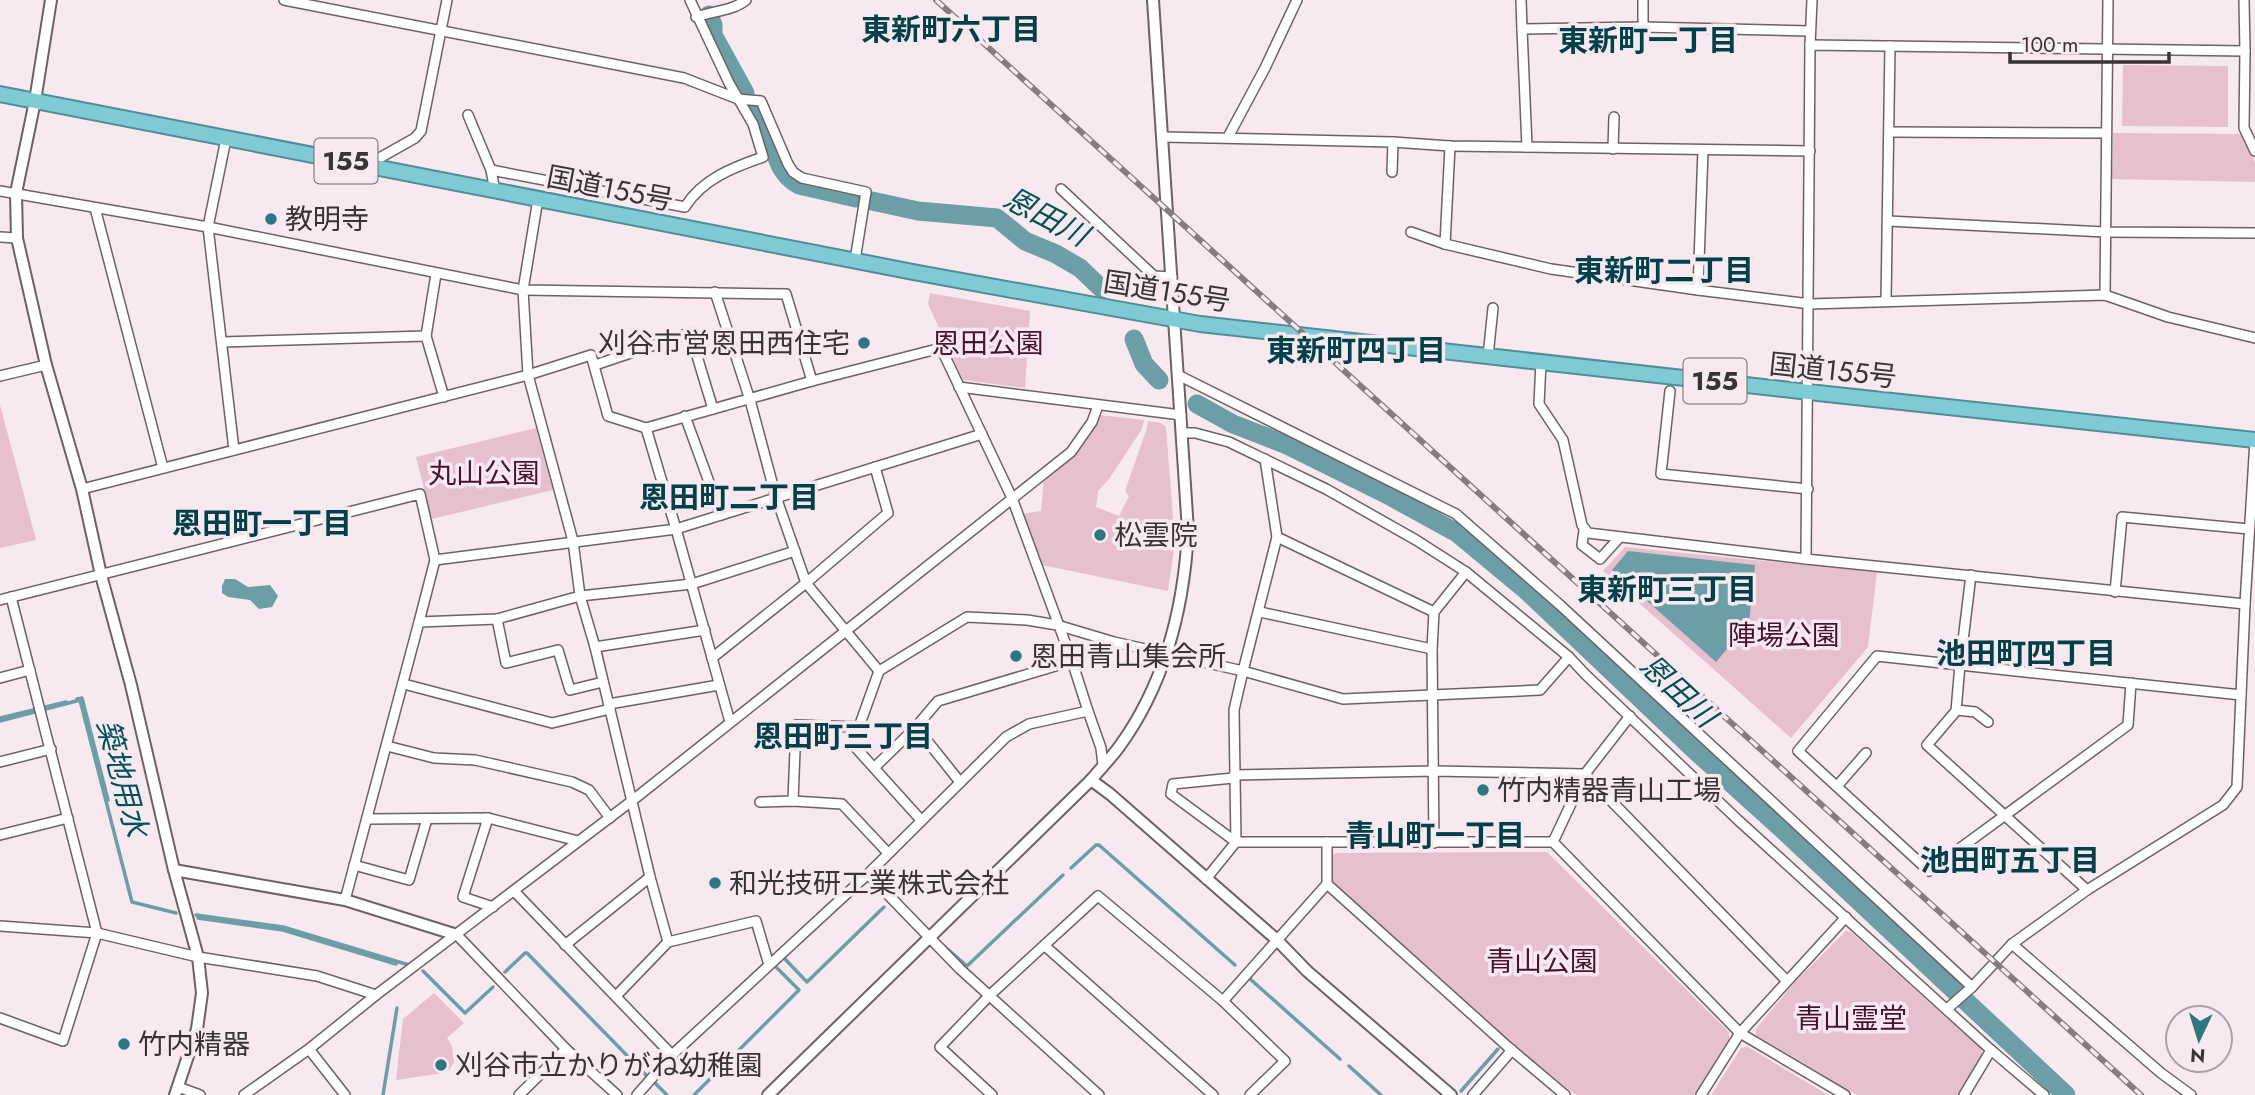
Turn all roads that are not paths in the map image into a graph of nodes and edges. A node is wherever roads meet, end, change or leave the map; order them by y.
1 (51, 0) edge
2 (284, 0) edge
3 (447, 0) edge
4 (690, 0) edge
5 (746, 0) edge
6 (1153, 0) edge
7 (1297, 0) edge
8 (1521, 0) edge
9 (1643, 0) edge
10 (1812, 0) edge
11 (2108, 0) edge
12 (2244, 0) edge
13 (696, 17) junction
14 (1643, 27) junction
15 (1522, 29) junction
16 (441, 30) junction
17 (1810, 30) junction
18 (1810, 45) junction
19 (1890, 46) junction
20 (2107, 49) junction
21 (2245, 51) junction
22 (2250, 88) edge
23 (0, 94) edge
24 (738, 99) junction
25 (35, 101) junction
26 (468, 115) dead end
27 (1614, 117) dead end
28 (1889, 132) junction
29 (2106, 133) junction
30 (1163, 137) junction
31 (1228, 137) junction
32 (226, 139) junction
33 (1393, 142) junction
34 (2254, 145) edge
35 (1450, 146) junction
36 (1527, 147) junction
37 (1613, 149) junction
38 (1703, 150) junction
39 (1810, 151) junction
40 (367, 165) junction
41 (491, 170) junction
42 (1392, 172) dead end
43 (1061, 189) dead end
44 (0, 191) edge
45 (495, 191) junction
46 (16, 193) junction
47 (538, 199) junction
48 (95, 208) junction
49 (1888, 221) junction
50 (208, 227) junction
51 (1411, 232) dead end
52 (2105, 232) junction
53 (2255, 233) edge
54 (0, 237) edge
55 (17, 238) junction
56 (1446, 244) junction
57 (855, 260) junction
58 (436, 274) junction
59 (1172, 277) junction
60 (523, 290) junction
61 (1698, 290) junction
62 (715, 292) junction
63 (2105, 295) junction
64 (1886, 301) junction
65 (1810, 304) junction
66 (1493, 308) dead end
67 (1175, 319) junction
68 (426, 336) junction
69 (2255, 338) edge
70 (222, 342) junction
71 (1488, 356) junction
72 (1541, 362) junction
73 (46, 365) junction
74 (595, 365) junction
75 (528, 375) junction
76 (1178, 375) junction
77 (0, 376) edge
78 (812, 381) junction
79 (959, 387) junction
80 (1670, 391) dead end
81 (1809, 392) junction
82 (444, 397) junction
83 (750, 400) junction
84 (1098, 406) junction
85 (713, 410) junction
86 (1181, 415) junction
87 (685, 416) junction
88 (646, 428) junction
89 (1183, 433) junction
90 (982, 434) junction
91 (2255, 439) edge
92 (234, 450) junction
93 (1265, 459) junction
94 (875, 467) junction
95 (163, 468) junction
96 (82, 489) junction
97 (1808, 489) junction
98 (776, 497) junction
99 (1012, 498) junction
100 (721, 515) junction
101 (676, 529) junction
102 (2249, 529) junction
103 (1584, 530) junction
104 (1277, 537) junction
105 (1620, 537) junction
106 (573, 541) junction
107 (794, 551) junction
108 (1806, 559) junction
109 (435, 560) junction
110 (1466, 572) junction
111 (101, 575) junction
112 (1971, 575) junction
113 (806, 583) junction
114 (692, 584) junction
115 (2115, 592) junction
116 (580, 596) junction
117 (11, 597) junction
118 (0, 600) edge
119 (2245, 604) junction
120 (1260, 612) junction
121 (1434, 612) junction
122 (497, 619) junction
123 (419, 622) junction
124 (1057, 625) junction
125 (705, 630) junction
126 (846, 630) junction
127 (595, 647) junction
128 (1432, 649) junction
129 (1167, 653) junction
130 (1569, 657) junction
131 (712, 658) junction
132 (1072, 661) junction
133 (1960, 665) junction
134 (30, 670) junction
135 (879, 671) junction
136 (1243, 671) junction
137 (0, 678) edge
138 (603, 681) junction
139 (2131, 683) junction
140 (404, 684) junction
141 (719, 685) junction
142 (1433, 695) junction
143 (2241, 695) junction
144 (610, 707) junction
145 (1956, 710) junction
146 (1088, 711) junction
147 (1630, 716) junction
148 (730, 722) junction
149 (1988, 722) dead end
150 (859, 727) junction
151 (916, 727) junction
152 (387, 746) junction
153 (51, 749) junction
154 (1866, 753) dead end
155 (0, 762) edge
156 (1103, 765) junction
157 (875, 767) junction
158 (1434, 771) junction
159 (1585, 774) junction
160 (1234, 776) junction
161 (1091, 780) junction
162 (960, 782) junction
163 (1838, 785) junction
164 (633, 800) junction
165 (793, 801) junction
166 (760, 802) dead end
167 (2004, 814) junction
168 (68, 818) junction
169 (488, 818) junction
170 (610, 818) junction
171 (367, 819) junction
172 (427, 820) junction
173 (920, 820) junction
174 (0, 835) edge
175 (578, 841) junction
176 (1236, 842) junction
177 (1327, 842) junction
178 (1553, 842) junction
179 (1434, 843) junction
180 (888, 853) junction
181 (354, 865) junction
182 (174, 870) junction
183 (868, 874) junction
184 (650, 877) junction
185 (1206, 879) junction
186 (1327, 884) junction
187 (2087, 890) junction
188 (514, 891) junction
189 (345, 900) junction
190 (493, 907) junction
191 (1846, 918) junction
192 (0, 926) edge
193 (97, 933) junction
194 (457, 935) junction
195 (930, 937) junction
196 (1277, 940) junction
197 (668, 942) junction
198 (2012, 944) junction
199 (565, 945) junction
200 (1045, 946) junction
201 (198, 957) junction
202 (769, 965) junction
203 (1787, 981) junction
204 (1972, 987) junction
205 (376, 995) junction
206 (990, 995) junction
207 (616, 996) junction
208 (1223, 1001) junction
209 (1947, 1009) junction
210 (0, 1018) edge
211 (1740, 1033) junction
212 (309, 1049) junction
213 (566, 1049) junction
214 (1512, 1050) junction
215 (1991, 1050) junction
216 (672, 1055) junction
217 (177, 1091) edge
218 (200, 1095) edge
219 (244, 1095) edge
220 (345, 1095) edge
221 (519, 1095) edge
222 (617, 1095) edge
223 (637, 1095) edge
224 (768, 1095) edge
225 (992, 1095) edge
226 (1099, 1095) edge
227 (1213, 1095) edge
228 (1250, 1095) edge
229 (1451, 1095) edge
230 (1473, 1095) edge
231 (1565, 1095) edge
232 (1701, 1095) edge
233 (1845, 1095) edge
234 (1964, 1095) edge
235 (2044, 1095) edge
236 (2192, 1095) edge

1 - 25 street
2 - 16 street
3 - 16 street
4 - 13 street
5 - 13 street
6 - 30 street
7 - 31 street
8 - 15 street
9 - 14 street
10 - 17 street
11 - 20 street
12 - 21 street
13 - 24 street
14 - 15 street
14 - 17 street
15 - 36 street
16 - 24 street
16 - 40 street
17 - 18 street
18 - 19 street
18 - 39 street
19 - 20 street
19 - 28 street
20 - 21 street
20 - 29 street
21 - 22 street
22 - 34 street
23 - 25 highway, 国道155号 / 155
24 - 41 street
24 - 57 street
25 - 32 highway, 国道155号 / 155
25 - 46 street
26 - 41 street
27 - 37 street
28 - 29 street
28 - 49 street
29 - 52 street
30 - 31 street
30 - 59 street
31 - 33 street
32 - 40 highway, 国道155号 / 155
32 - 50 street
33 - 35 street
33 - 42 street
35 - 36 street
35 - 56 street
36 - 37 street
37 - 38 street
38 - 39 street
38 - 61 street
39 - 65 street
40 - 45 highway, 国道155号 / 155
41 - 45 street
43 - 59 street
44 - 46 street
45 - 47 highway, 国道155号 / 155
46 - 48 street
46 - 55 street
47 - 57 highway, 国道155号 / 155
47 - 60 street
48 - 50 street
48 - 95 street
49 - 52 street
49 - 64 street
50 - 58 street
50 - 70 street
51 - 56 street
52 - 53 street
52 - 63 street
54 - 55 street
55 - 73 street
56 - 61 street
57 - 67 highway, 国道155号 / 155
58 - 60 street
58 - 68 street
59 - 67 street
60 - 62 street
60 - 75 street
61 - 65 street
62 - 78 street
62 - 83 street
63 - 64 street
63 - 69 street
64 - 65 street
65 - 81 street
66 - 71 street
67 - 71 highway, 国道155号 / 155
67 - 76 street
68 - 70 street
68 - 82 street
70 - 92 street
71 - 72 highway, 国道155号 / 155
72 - 81 highway, 国道155号 / 155
72 - 103 street
73 - 77 street
73 - 96 street
74 - 75 street
74 - 85 street
74 - 88 street
75 - 82 street
75 - 106 street
76 - 86 street
76 - 204 street
78 - 79 street
78 - 83 street
79 - 84 street
79 - 90 street
80 - 97 street
81 - 91 highway, 国道155号 / 155
81 - 97 street
82 - 92 street
83 - 85 street
83 - 98 street
84 - 86 street
84 - 99 street
85 - 87 street
86 - 89 street
87 - 88 street
87 - 100 street
88 - 101 street
89 - 93 street
89 - 129 street
90 - 94 street
90 - 99 street
91 - 102 street
92 - 95 street
93 - 104 street
93 - 110 street
94 - 98 street
94 - 113 street
95 - 96 street
96 - 111 street
97 - 108 street
98 - 100 street
98 - 107 street
99 - 124 street
99 - 126 street
100 - 101 street
101 - 106 street
101 - 114 street
102 - 115 street
102 - 119 street
103 - 105 street
103 - 105 street
104 - 120 street
104 - 121 street
105 - 108 street
106 - 109 street
106 - 116 street
107 - 113 street
107 - 114 street
108 - 112 street
109 - 111 street
109 - 123 street
110 - 121 street
110 - 130 street
111 - 117 street
111 - 182 street
112 - 115 street
112 - 133 street
113 - 126 street
113 - 131 street
114 - 116 street
114 - 125 street
115 - 119 street
116 - 122 street
116 - 127 street
117 - 118 street
117 - 134 street
119 - 143 street
120 - 128 street
120 - 136 street
121 - 128 street
122 - 123 street
122 - 138 street
123 - 140 street
124 - 129 street
124 - 132 street
124 - 135 street
125 - 127 street
125 - 131 street
126 - 135 street
126 - 148 street
127 - 138 street
128 - 142 street
129 - 136 street
129 - 156 street
130 - 142 street
130 - 147 street
131 - 141 street
132 - 146 street
132 - 151 street
133 - 139 street
133 - 145 street
133 - 163 street
134 - 137 street
134 - 153 street
135 - 150 street
136 - 142 street
136 - 160 street
138 - 144 street
139 - 143 street
139 - 167 street
140 - 144 street
140 - 152 street
141 - 144 street
141 - 148 street
142 - 158 street
143 - 187 street
144 - 164 street
145 - 149 street
145 - 167 street
146 - 156 street
146 - 162 street
147 - 159 street
147 - 191 street
148 - 164 street
150 - 157 street
150 - 165 street
151 - 157 street
151 - 162 street
152 - 170 street
152 - 171 street
153 - 155 street
153 - 168 street
154 - 163 street
156 - 161 street
157 - 173 street
158 - 159 street
158 - 160 street
158 - 179 street
159 - 178 street
159 - 203 street
160 - 176 street
160 - 176 street
161 - 185 street
161 - 195 street
162 - 173 street
163 - 167 street
164 - 170 street
164 - 184 street
165 - 166 street
165 - 180 street
167 - 187 street
168 - 174 street
168 - 193 street
169 - 172 street
169 - 175 street
169 - 190 street
170 - 175 street
171 - 172 street
171 - 181 street
172 - 181 street
173 - 180 street
175 - 188 street
176 - 177 street
176 - 185 street
177 - 179 street
177 - 186 street
178 - 179 street
178 - 211 street
180 - 183 street
181 - 189 street
182 - 189 street
182 - 201 street
183 - 195 street
183 - 202 street
184 - 197 street
184 - 199 street
185 - 196 street
186 - 196 street
186 - 214 street
187 - 198 street
188 - 190 street
188 - 199 street
189 - 194 street
190 - 194 street
191 - 203 street
191 - 209 street
192 - 193 street
193 - 201 street
193 - 210 street
194 - 205 street
194 - 213 street
195 - 206 street
195 - 224 street
196 - 208 street
196 - 229 street
197 - 202 street
197 - 207 street
198 - 204 street
198 - 236 street
199 - 207 street
200 - 206 street
200 - 208 street
200 - 227 street
201 - 205 street
201 - 217 street
202 - 216 street
203 - 211 street
204 - 209 street
205 - 212 street
206 - 225 street
206 - 226 street
207 - 216 street
208 - 228 street
209 - 215 street
211 - 232 street
211 - 233 street
212 - 219 street
212 - 220 street
213 - 221 street
213 - 222 street
214 - 230 street
214 - 231 street
215 - 234 street
215 - 235 street
216 - 223 street
217 - 218 street

